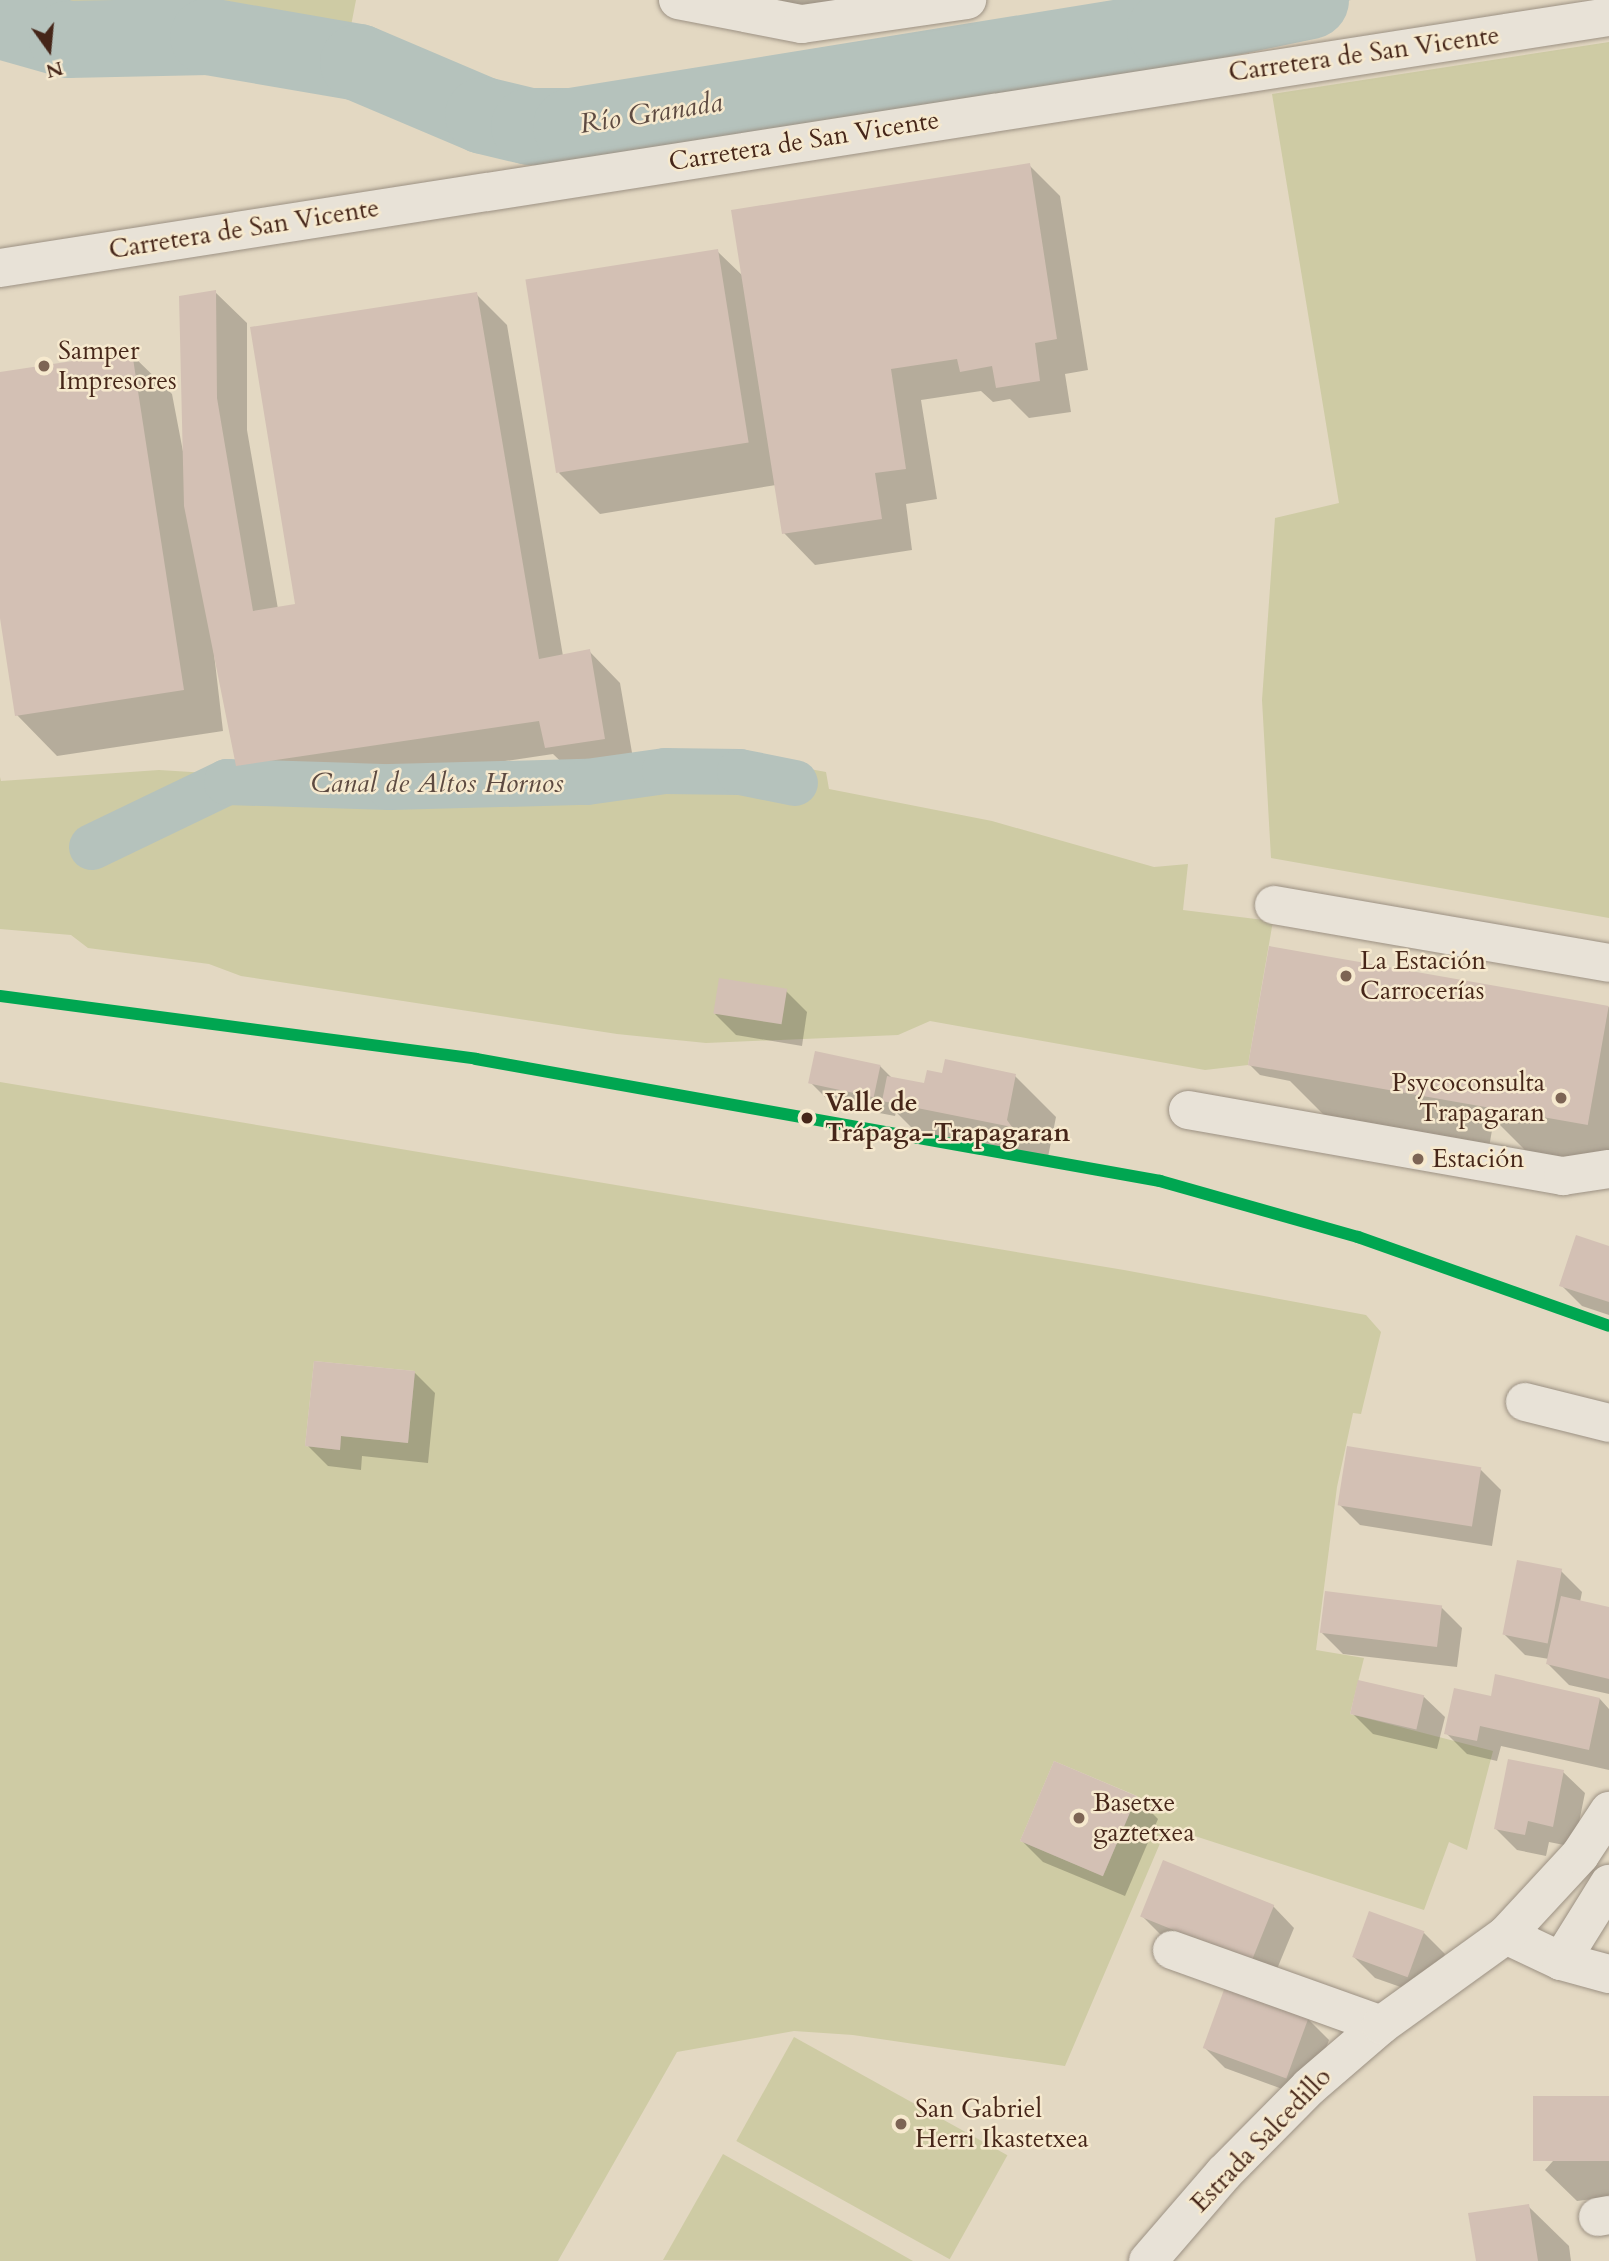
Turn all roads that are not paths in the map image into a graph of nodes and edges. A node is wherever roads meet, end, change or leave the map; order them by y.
1 (678, 0) edge
2 (967, 0) edge
3 (1609, 18) edge
4 (0, 268) edge
5 (1274, 905) dead end
6 (1609, 963) edge
7 (1188, 1110) dead end
8 (1609, 1168) edge
9 (1525, 1402) dead end
10 (1609, 1423) edge
11 (1609, 1811) edge
12 (1609, 1884) edge
13 (1506, 1935) junction
14 (1172, 1950) dead end
15 (1561, 1961) junction
16 (1609, 1974) edge
17 (1381, 2025) junction
18 (1149, 2261) edge

1 - 2 street
3 - 4 street, Carretera de San Vicente
5 - 6 street
7 - 8 street
9 - 10 street
11 - 13 street, Estrada Salcedillo
12 - 15 street
13 - 15 street
13 - 17 street, Estrada Salcedillo
14 - 17 street
15 - 16 street
17 - 18 street, Estrada Salcedillo

